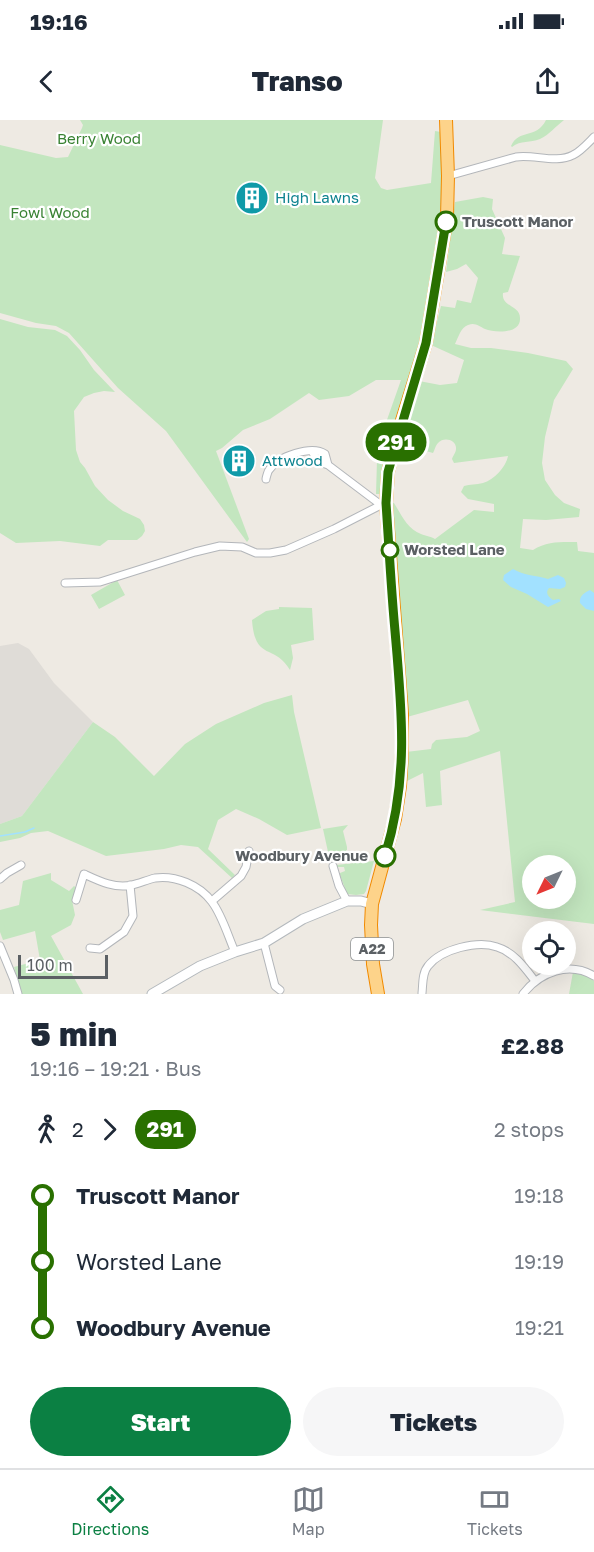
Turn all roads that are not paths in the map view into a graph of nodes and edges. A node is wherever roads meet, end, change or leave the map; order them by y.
1 (446, 120) edge
2 (594, 137) edge
3 (448, 176) junction
4 (266, 479) dead end
5 (383, 504) junction
6 (65, 583) dead end
7 (249, 851) dead end
8 (21, 865) dead end
9 (336, 869) dead end
10 (0, 879) edge
11 (130, 885) junction
12 (76, 900) dead end
13 (212, 901) junction
14 (347, 901) junction
15 (372, 904) junction
16 (264, 943) junction
17 (0, 946) edge
18 (90, 948) dead end
19 (234, 952) junction
20 (2, 957) edge
21 (594, 976) edge
22 (535, 981) junction
23 (280, 990) dead end
24 (422, 993) edge
25 (18, 994) edge
26 (152, 994) edge
27 (378, 994) edge
28 (523, 994) edge

1 - 3 highway, A22
2 - 3 street
3 - 5 highway, A22
4 - 5 street
5 - 6 street
5 - 15 highway, A22
7 - 13 street
8 - 10 street
9 - 14 street
11 - 12 street
11 - 13 street
11 - 18 street
13 - 19 street
14 - 15 street
14 - 16 street
15 - 27 highway, A22
16 - 19 street
16 - 23 street
17 - 20 street
19 - 26 street
20 - 25 street
21 - 22 street
22 - 24 street
22 - 28 street

